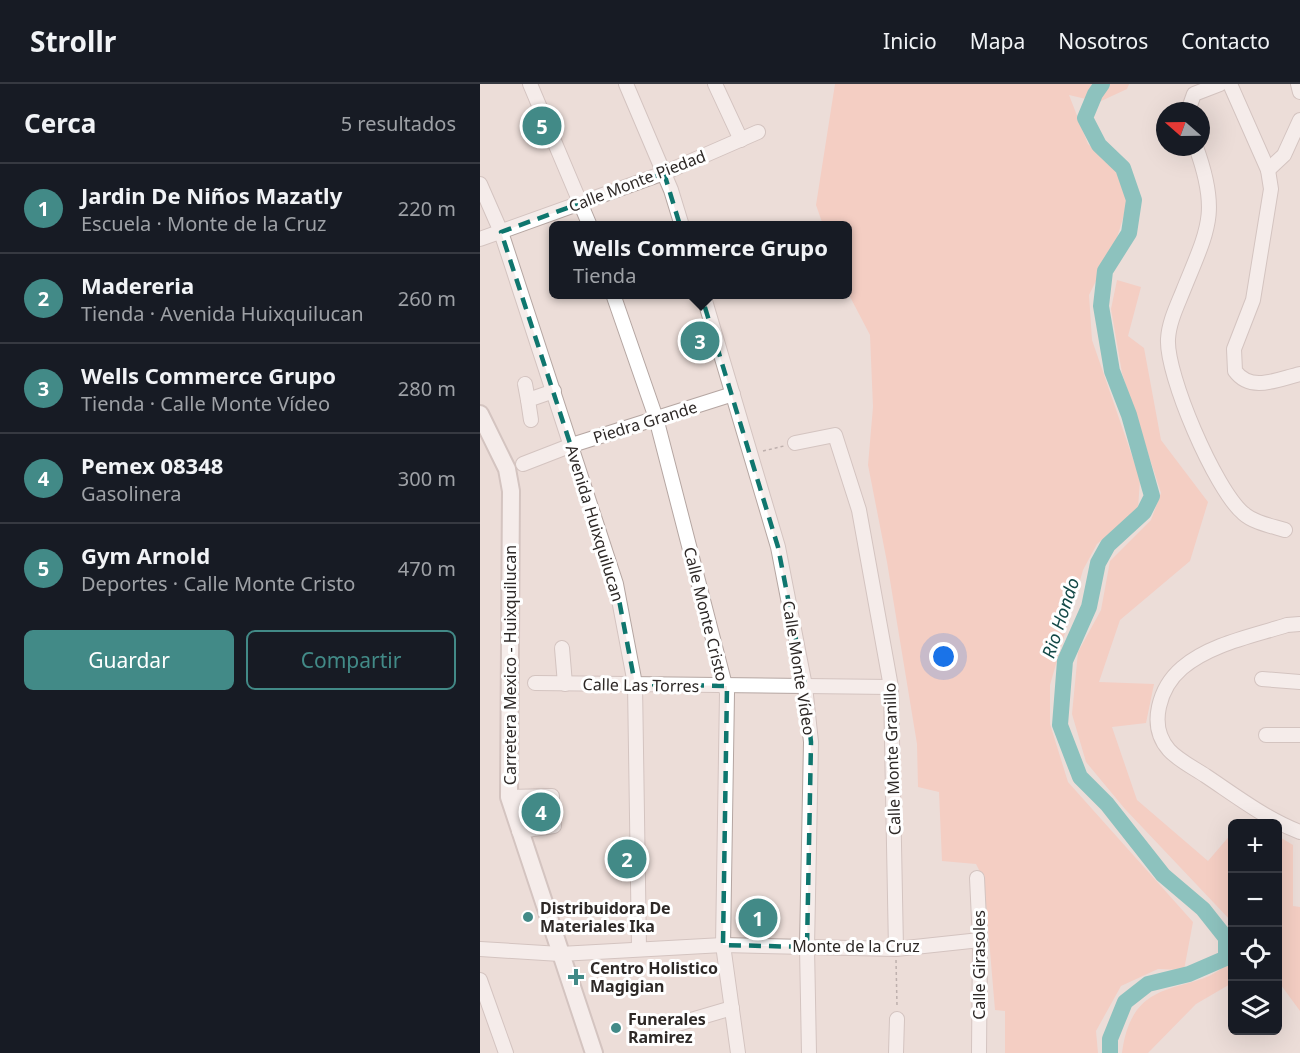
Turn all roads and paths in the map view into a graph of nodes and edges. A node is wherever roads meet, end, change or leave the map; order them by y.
1 (530, 84) edge
2 (626, 84) edge
3 (715, 84) edge
4 (1220, 84) edge
5 (1230, 84) edge
6 (1298, 84) edge
7 (1300, 92) edge
8 (1191, 102) edge
9 (1300, 120) edge
10 (758, 132) dead end
11 (741, 140) junction
12 (1198, 156) edge
13 (1268, 170) junction
14 (664, 172) junction
15 (480, 184) edge
16 (582, 203) junction
17 (589, 221) edge
18 (681, 221) edge
19 (501, 232) junction
20 (480, 239) edge
21 (615, 299) edge
22 (704, 299) edge
23 (1300, 375) edge
24 (525, 384) dead end
25 (554, 390) junction
26 (733, 394) junction
27 (528, 400) junction
28 (480, 414) edge
29 (656, 418) junction
30 (531, 420) dead end
31 (795, 443) joint
32 (572, 445) junction
33 (750, 454) junction
34 (523, 464) dead end
35 (1285, 530) dead end
36 (1300, 624) edge
37 (562, 648) dead end
38 (1262, 679) dead end
39 (1300, 682) edge
40 (535, 683) dead end
41 (566, 684) junction
42 (635, 684) junction
43 (724, 686) junction
44 (805, 686) junction
45 (891, 687) junction
46 (1266, 735) dead end
47 (1300, 735) edge
48 (509, 797) junction
49 (519, 831) junction
50 (1300, 832) edge
51 (977, 878) dead end
52 (980, 940) junction
53 (723, 945) junction
54 (807, 947) junction
55 (639, 948) junction
56 (480, 949) edge
57 (896, 949) junction
58 (560, 954) junction
59 (480, 980) edge
60 (732, 1008) junction
61 (897, 1019) joint
62 (657, 1030) dead end
63 (506, 1053) edge
64 (594, 1053) edge
65 (738, 1053) edge
66 (809, 1053) edge
67 (896, 1053) edge
68 (979, 1053) edge

1 - 16 street
2 - 14 street
3 - 11 street
4 - 8 street
5 - 13 street
6 - 7 street
9 - 13 street
10 - 11 street, Calle Monte Piedad
11 - 14 street, Calle Monte Piedad
12 - 35 street
13 - 23 street
14 - 16 street, Calle Monte Piedad
14 - 18 street
15 - 19 street, Avenida Huixquilucan
16 - 17 street
16 - 19 street, Calle Monte Piedad
19 - 20 street, Calle Monte Piedad
19 - 25 street, Avenida Huixquilucan
21 - 29 street, Calle Monte Cristo
22 - 26 street, Calle Monte Vídeo
24 - 27 street
25 - 27 street
25 - 32 street, Avenida Huixquilucan
26 - 29 street, Piedra Grande
26 - 33 street, Calle Monte Vídeo
27 - 30 street
28 - 48 main road, Carretera Mexico - Huixquilucan
29 - 32 street, Piedra Grande
29 - 43 street, Calle Monte Cristo
31 - 33 path
31 - 45 street, Calle Monte Granillo
32 - 34 street, Piedra Grande
32 - 42 street, Avenida Huixquilucan
33 - 44 street, Calle Monte Vídeo
36 - 50 street
37 - 41 street
38 - 39 street
40 - 41 street, Calle Las Torres
41 - 42 street, Calle Las Torres
42 - 43 street, Calle Las Torres
42 - 55 street, Avenida Huixquilucan
43 - 44 street, Calle Las Torres
43 - 53 street, Calle Monte Cristo
44 - 45 street, Calle Las Torres
44 - 54 street, Calle Monte Vídeo
45 - 57 street, Calle Monte Granillo
46 - 47 street
48 - 49 main road, Carretera Mexico - Huixquilucan
48 - 49 street
49 - 58 main road, Carretera Mexico - Huixquilucan
51 - 52 street, Calle Girasoles
52 - 57 street, Monte de la Cruz
52 - 68 street, Calle Girasoles
53 - 54 street, Monte de la Cruz
53 - 55 street, Monte de la Cruz
53 - 60 street, Calle Monte Cristo
54 - 57 street, Monte de la Cruz
54 - 66 street, Calle Monte Vídeo
55 - 58 street, Monte de la Cruz
56 - 58 street, Monte de la Cruz
57 - 61 path
58 - 64 main road, Carretera Mexico - Huixquilucan
59 - 63 street
60 - 62 street
60 - 65 street, Calle Monte Cristo
61 - 67 street

